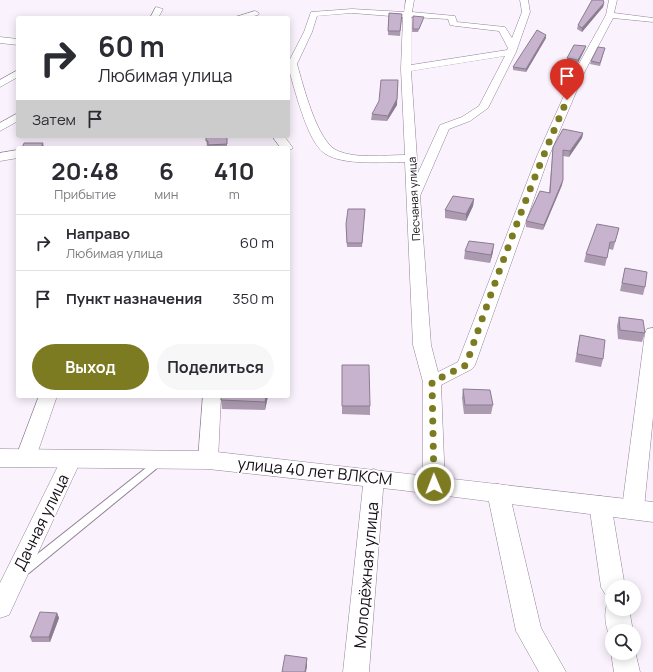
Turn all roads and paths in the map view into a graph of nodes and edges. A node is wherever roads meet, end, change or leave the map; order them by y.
1 (410, 0) edge
2 (524, 0) edge
3 (613, 0) edge
4 (159, 9) dead end
5 (256, 12) edge
6 (407, 15) junction
7 (610, 15) junction
8 (155, 16) edge
9 (243, 16) edge
10 (653, 20) edge
11 (4, 40) edge
12 (16, 43) edge
13 (512, 50) junction
14 (406, 69) junction
15 (16, 73) edge
16 (0, 84) edge
17 (16, 86) edge
18 (0, 90) edge
19 (16, 117) edge
20 (0, 128) edge
21 (280, 138) edge
22 (286, 146) edge
23 (16, 154) edge
24 (0, 157) edge
25 (412, 159) junction
26 (414, 196) junction
27 (653, 333) edge
28 (432, 382) junction
29 (47, 398) edge
30 (212, 398) edge
31 (26, 457) junction
32 (0, 458) edge
33 (72, 458) junction
34 (162, 459) junction
35 (208, 460) junction
36 (374, 478) junction
37 (434, 484) junction
38 (498, 492) junction
39 (600, 504) junction
40 (643, 510) edge
41 (14, 578) junction
42 (612, 580) edge
43 (0, 608) edge
44 (625, 660) edge
45 (356, 672) edge
46 (553, 672) edge
47 (627, 672) edge

1 - 6 street, Песчаная улица
2 - 13 street
3 - 7 street
4 - 8 street
5 - 9 street
6 - 13 street
6 - 14 street, Песчаная улица
6 - 25 street
7 - 10 street
7 - 28 street
11 - 12 street
13 - 14 street
13 - 26 street
14 - 25 street, Песчаная улица
15 - 16 street
17 - 18 street
19 - 20 street
21 - 22 street
23 - 24 street
25 - 26 street, Песчаная улица
26 - 28 street, Песчаная улица
27 - 40 street
28 - 37 street, Песчаная улица
29 - 31 street
30 - 35 street
31 - 32 street, улица 40 лет ВЛКСМ
31 - 33 street, улица 40 лет ВЛКСМ
33 - 34 street, улица 40 лет ВЛКСМ
33 - 41 street, Дачная улица
34 - 35 street, улица 40 лет ВЛКСМ
34 - 41 lane
35 - 36 street, улица 40 лет ВЛКСМ
36 - 37 street, улица 40 лет ВЛКСМ
36 - 45 street, Молодёжная улица
37 - 38 street, улица 40 лет ВЛКСМ
38 - 39 street, улица 40 лет ВЛКСМ
38 - 46 street
39 - 40 street, улица 40 лет ВЛКСМ
39 - 42 street
41 - 43 street, Дачная улица
44 - 47 street

